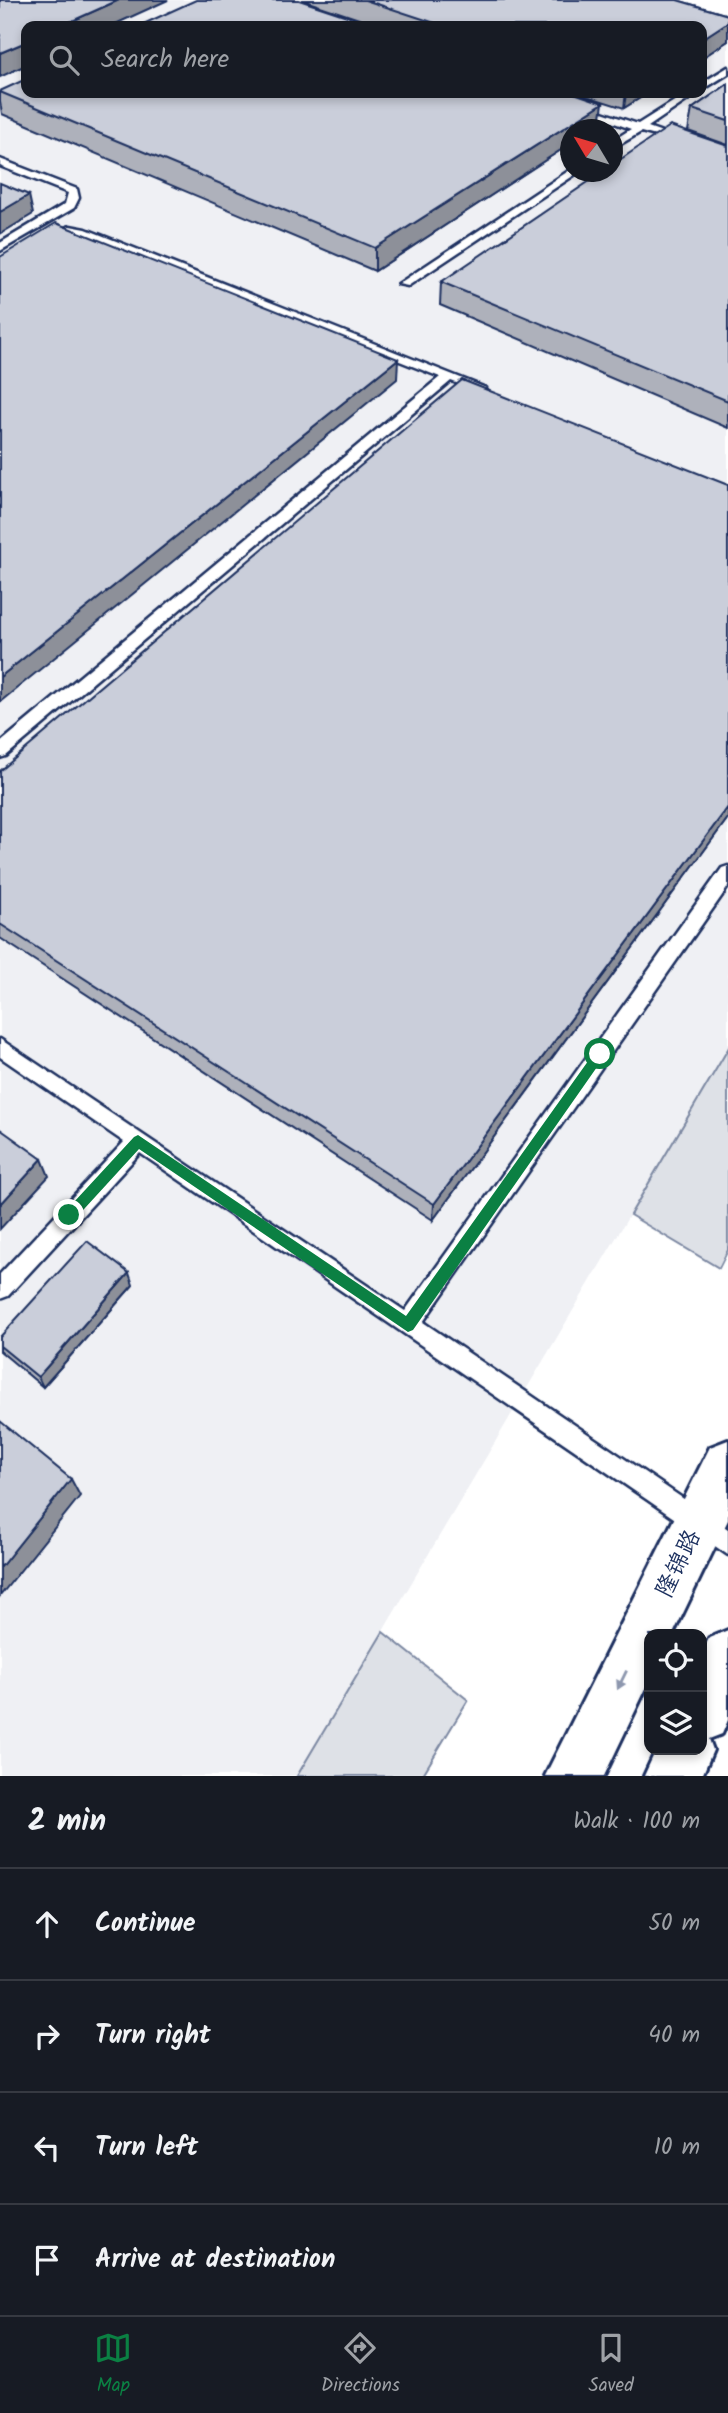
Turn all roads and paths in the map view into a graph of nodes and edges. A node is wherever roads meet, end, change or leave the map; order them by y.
1 (728, 70) edge
2 (707, 84) edge
3 (552, 98) edge
4 (685, 98) edge
5 (639, 128) junction
6 (623, 139) edge
7 (690, 145) edge
8 (0, 162) edge
9 (560, 181) edge
10 (40, 241) edge
11 (0, 247) edge
12 (404, 284) dead end
13 (449, 376) junction
14 (487, 391) edge
15 (0, 752) edge
16 (728, 873) edge
17 (0, 1047) edge
18 (138, 1141) junction
19 (0, 1289) edge
20 (408, 1325) junction
21 (728, 1465) edge
22 (713, 1534) edge
23 (728, 1657) edge
24 (707, 1703) edge
25 (683, 1755) edge
26 (574, 1776) edge
27 (673, 1776) edge

1 - 2 lane
3 - 5 lane
4 - 5 lane
5 - 6 lane
5 - 7 lane
8 - 11 lane
9 - 12 lane
10 - 13 lane
13 - 14 lane
13 - 15 lane
16 - 20 lane
17 - 18 lane
18 - 19 lane
18 - 20 lane
20 - 22 lane
21 - 22 main road, 隆锦路
22 -> 26 main road, 隆锦路
23 - 24 main road
25 - 27 main road

